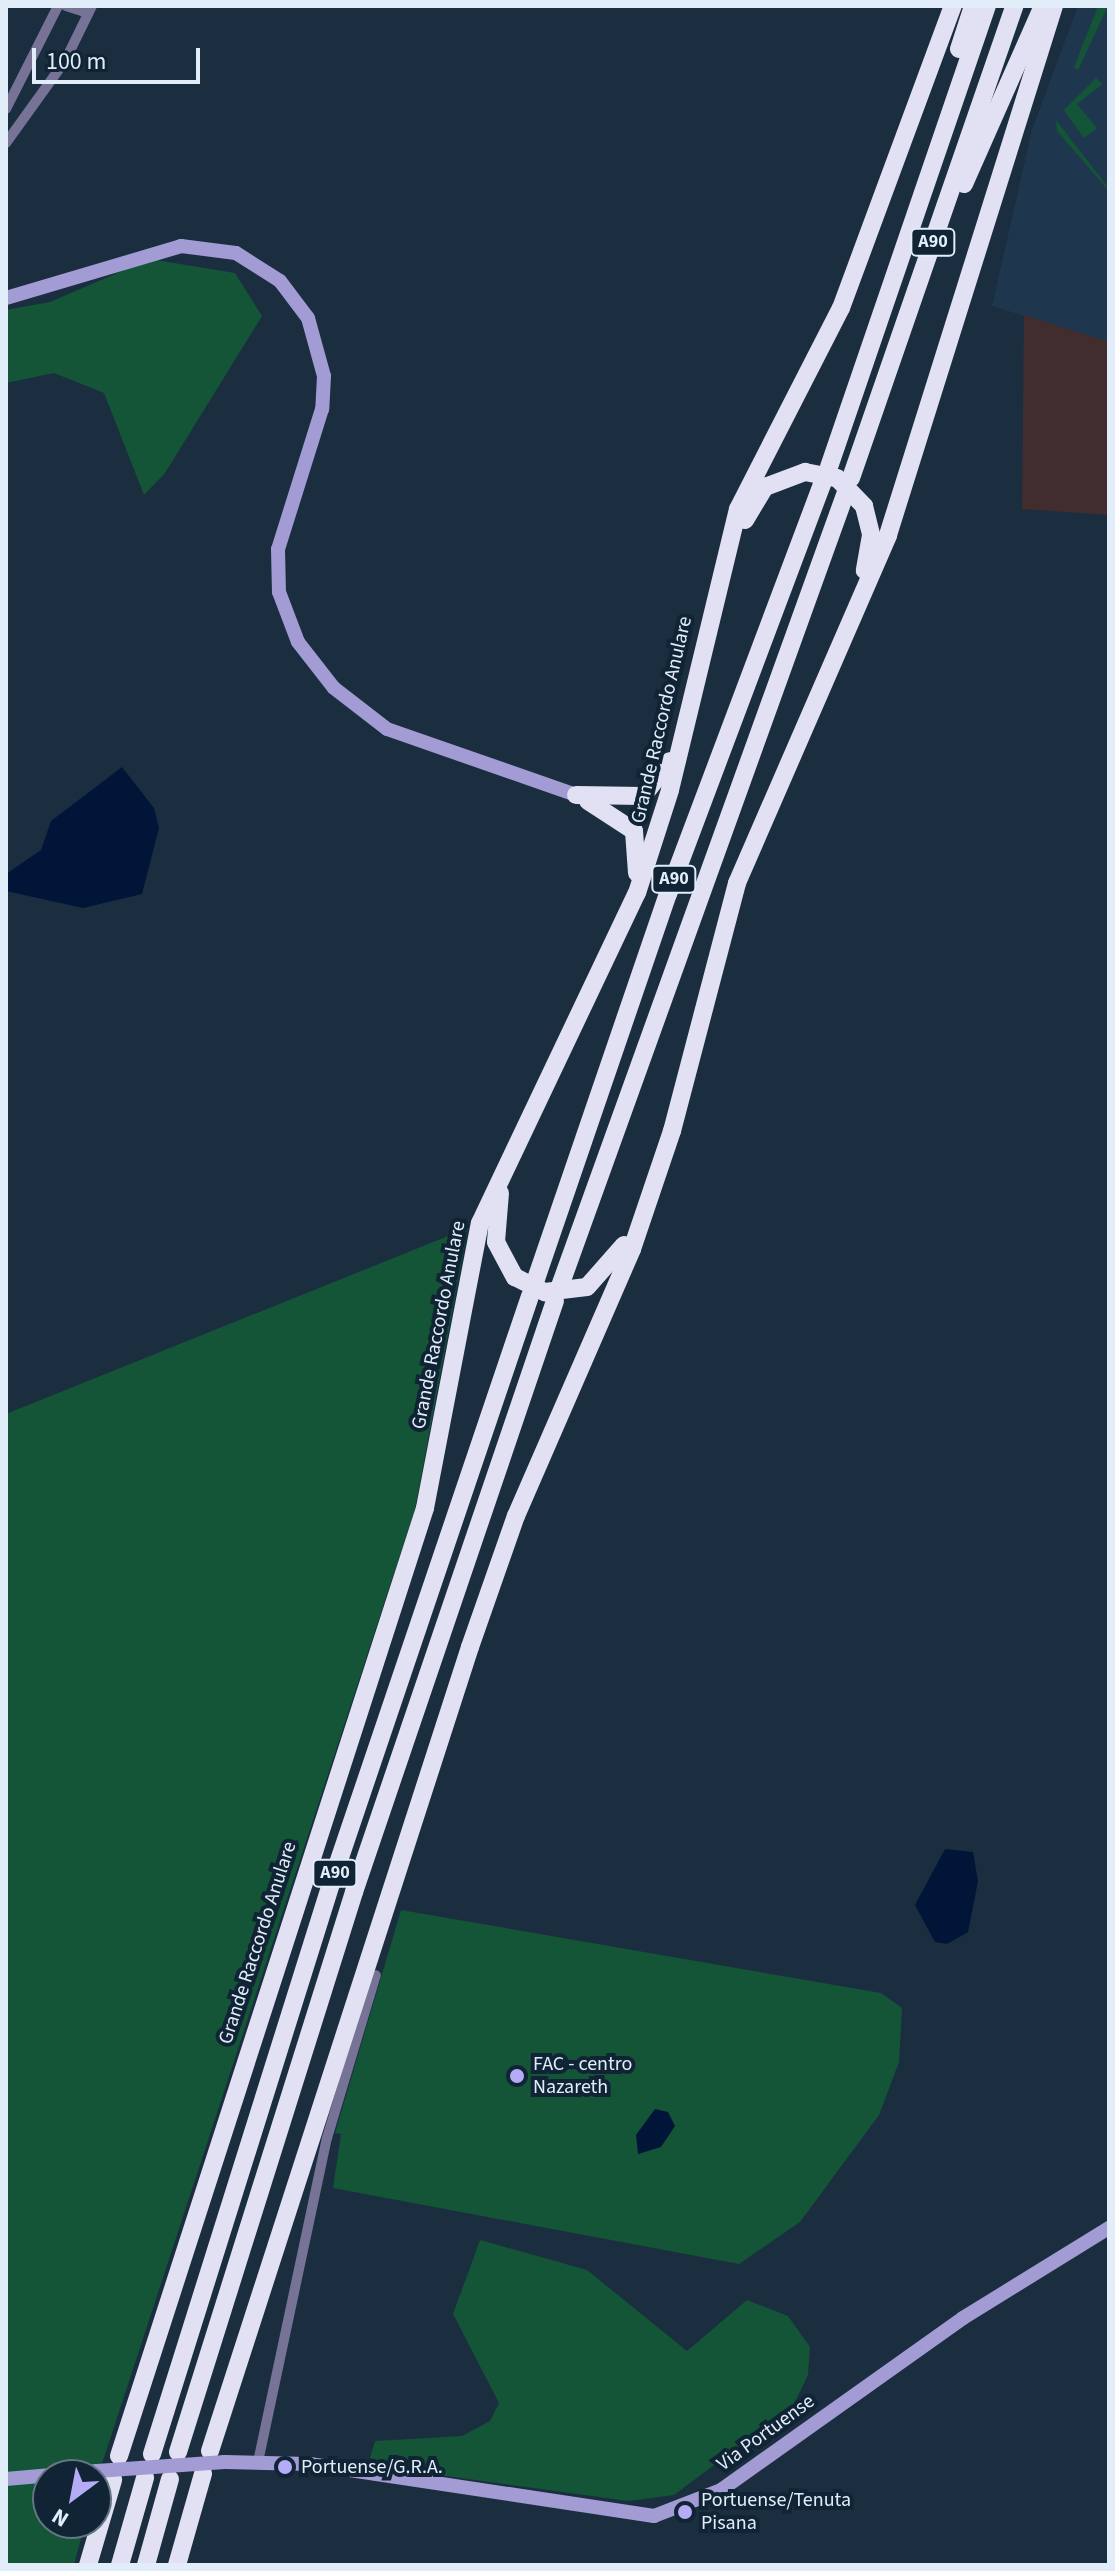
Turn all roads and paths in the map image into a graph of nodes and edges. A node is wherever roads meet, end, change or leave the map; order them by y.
1 (58, 6) edge
2 (66, 6) edge
3 (953, 6) edge
4 (973, 6) edge
5 (987, 6) edge
6 (1014, 6) edge
7 (1043, 6) edge
8 (1054, 6) edge
9 (90, 10) edge
10 (6, 109) edge
11 (940, 141) junction
12 (6, 143) edge
13 (920, 281) junction
14 (7, 298) edge
15 (855, 611) junction
16 (693, 676) junction
17 (576, 795) junction
18 (622, 934) junction
19 (519, 1133) junction
20 (656, 1177) junction
21 (376, 1975) dead end
22 (1109, 2228) edge
23 (178, 2452) dead end
24 (152, 2454) dead end
25 (119, 2456) dead end
26 (218, 2457) junction
27 (258, 2462) junction
28 (203, 2474) dead end
29 (112, 2475) edge
30 (32, 2478) edge
31 (145, 2478) dead end
32 (6, 2479) edge
33 (170, 2479) dead end
34 (93, 2539) edge
35 (88, 2565) edge
36 (120, 2565) edge
37 (146, 2565) edge
38 (177, 2565) edge

1 - 10 street
2 - 9 street
3 - 16 highway, Grande Raccordo Anulare
4 - 11 highway
5 - 11 highway, A90
6 - 13 highway, A90
7 - 13 highway
8 - 15 highway
9 - 12 street
11 - 24 highway, A90
13 - 23 highway, A90
14 - 17 main road
15 - 18 highway, bridge
15 - 20 highway
16 - 17 highway
16 - 18 highway, Grande Raccordo Anulare
17 - 18 highway
18 - 19 highway, Grande Raccordo Anulare
19 - 20 highway, bridge
19 - 25 highway, Grande Raccordo Anulare
20 - 26 highway
21 - 27 street
22 - 27 main road, Via Portuense
26 - 27 main road, Via Portuense
26 - 29 main road, Via Portuense, bridge
28 - 38 highway
30 - 32 main road, Via Portuense
31 - 36 highway
33 - 37 highway
34 - 35 highway

